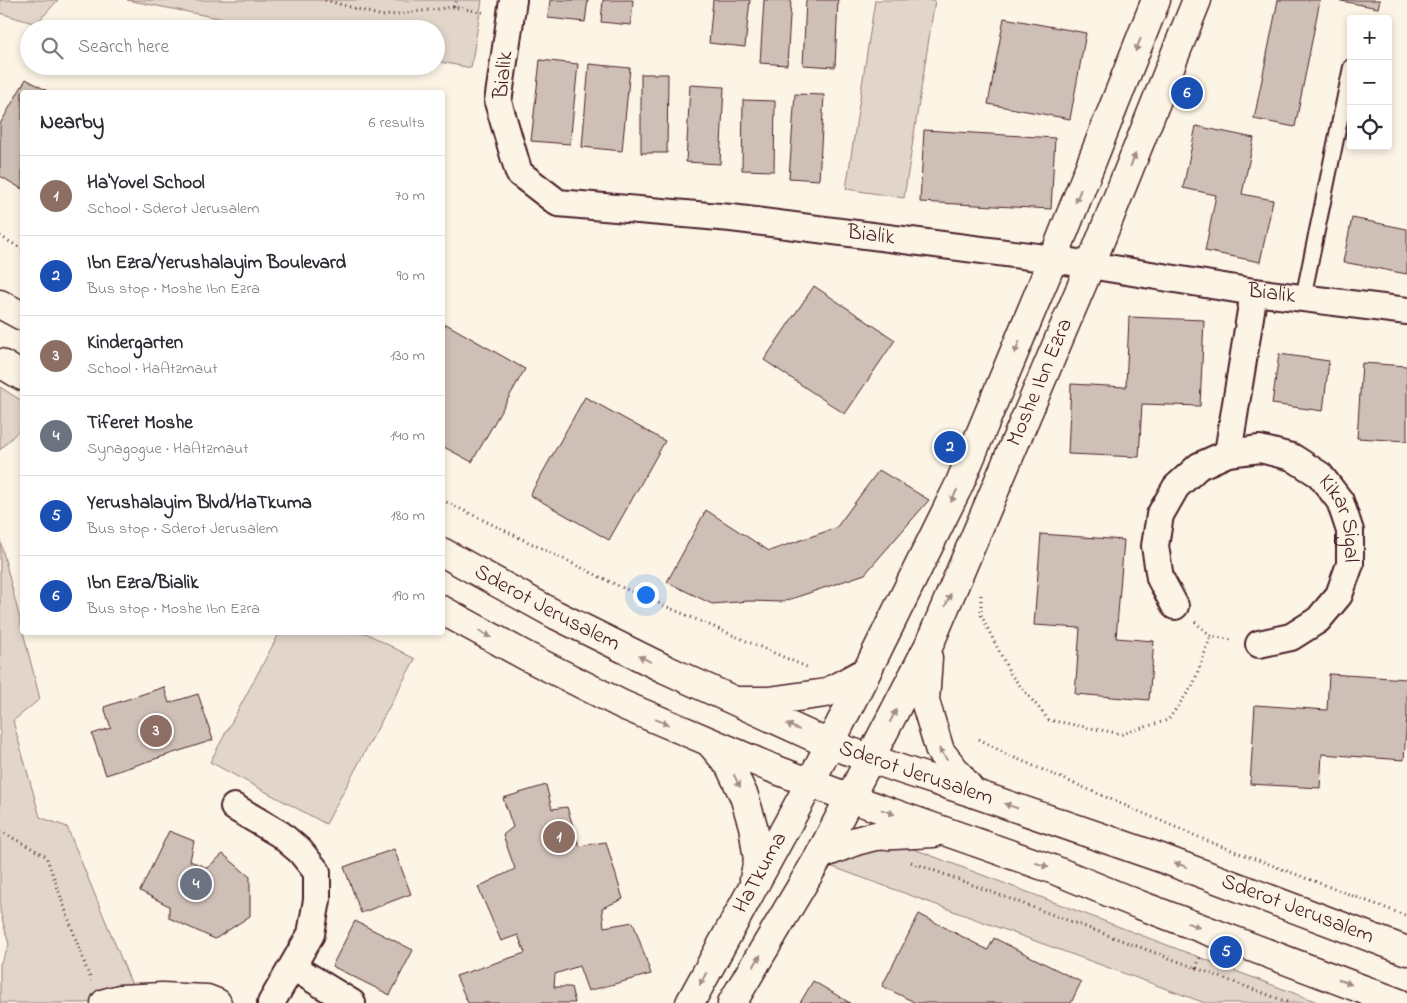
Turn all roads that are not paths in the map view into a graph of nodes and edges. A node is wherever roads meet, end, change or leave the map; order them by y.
1 (1156, 0) edge
2 (1197, 0) edge
3 (512, 9) edge
4 (1347, 86) edge
5 (1054, 260) junction
6 (1090, 266) junction
7 (1254, 292) junction
8 (1302, 298) junction
9 (0, 304) edge
10 (1407, 311) edge
11 (20, 315) edge
12 (0, 363) edge
13 (20, 375) edge
14 (1228, 453) junction
15 (445, 554) edge
16 (1175, 606) road end
17 (445, 612) edge
18 (1259, 644) road end
19 (929, 645) junction
20 (867, 671) junction
21 (733, 701) junction
22 (709, 742) junction
23 (830, 744) junction
24 (870, 759) junction
25 (810, 783) junction
26 (973, 793) junction
27 (850, 798) junction
28 (234, 807) dead end
29 (947, 832) junction
30 (820, 854) junction
31 (751, 890) junction
32 (1407, 950) edge
33 (292, 967) junction
34 (99, 994) edge
35 (217, 1003) edge
36 (271, 1003) edge
37 (352, 1003) edge
38 (690, 1003) edge
39 (732, 1003) edge
40 (1400, 1003) edge

1 -> 5 main road, Moshe Ibn Ezra
6 -> 2 main road, Moshe Ibn Ezra
3 - 5 street, Bialik
4 - 8 lane
5 - 6 street, Bialik
5 -> 20 main road, Moshe Ibn Ezra
6 - 7 street, Bialik
19 -> 6 main road, Moshe Ibn Ezra
7 - 8 street, Bialik
7 - 14 street
8 - 10 street, Bialik
9 - 11 main road
12 - 13 main road
14 - 16 street, Kikar Sigal
14 - 18 street, Kikar Sigal
21 -> 15 main road, Sderot Jerusalem
17 -> 22 main road, Sderot Jerusalem
24 -> 19 main road, Moshe Ibn Ezra
26 -> 19 main road
20 - 21 main road
20 - 23 main road, Moshe Ibn Ezra
23 -> 21 main road, Sderot Jerusalem
22 - 25 main road, Sderot Jerusalem
22 -> 31 main road
23 - 24 main road, Sderot Jerusalem
23 - 25 main road, HaTkuma
24 - 26 main road, Sderot Jerusalem
24 - 27 main road, HaTkuma
25 - 27 main road, Sderot Jerusalem
25 - 31 main road, HaTkuma
32 -> 26 main road, Sderot Jerusalem
27 -> 29 main road, Sderot Jerusalem
27 - 30 main road, HaTkuma
28 - 33 street
29 - 30 main road
29 -> 40 main road, Sderot Jerusalem
39 -> 30 main road, HaTkuma
31 -> 38 main road, HaTkuma
33 - 36 street
33 - 37 street
34 - 35 main road

